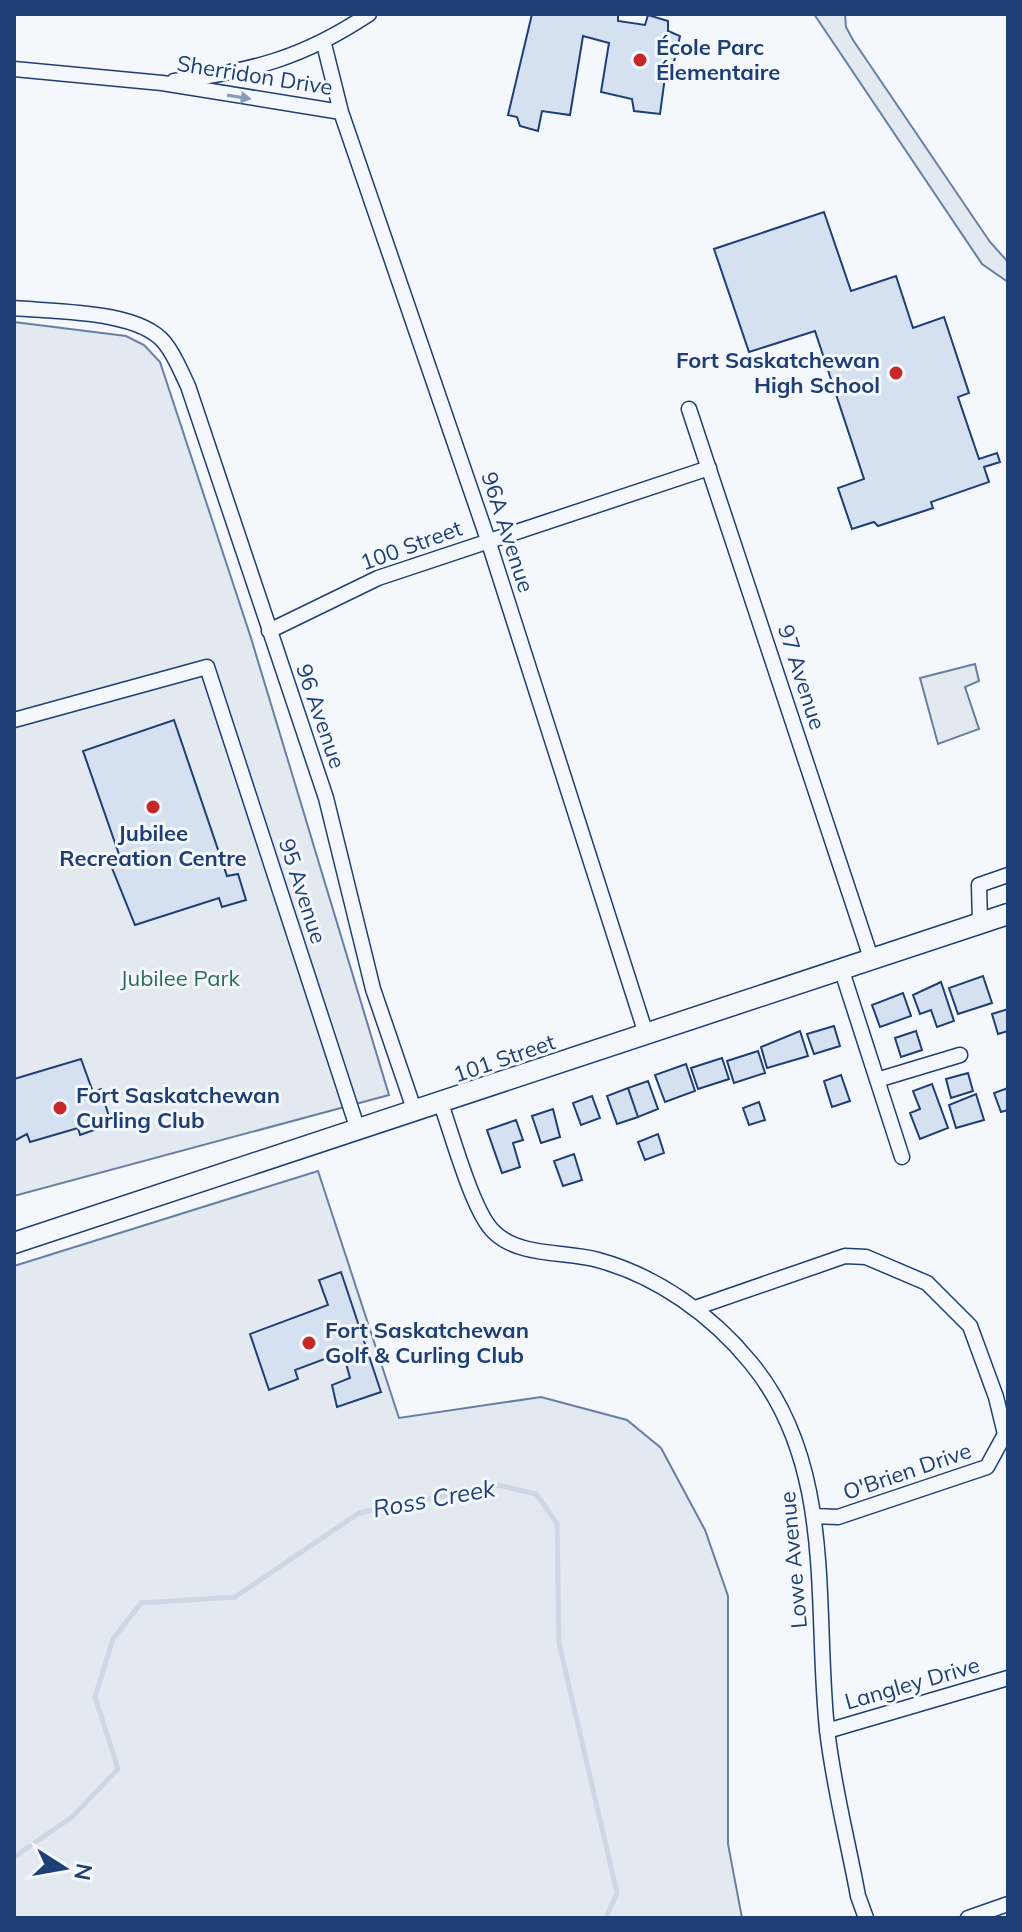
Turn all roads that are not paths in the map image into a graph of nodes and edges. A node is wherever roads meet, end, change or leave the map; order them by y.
1 (369, 14) edge
2 (324, 44) junction
3 (14, 69) edge
4 (162, 83) junction
5 (341, 112) junction
6 (14, 308) edge
7 (689, 409) dead end
8 (709, 468) junction
9 (488, 540) junction
10 (269, 631) junction
11 (14, 720) edge
12 (1008, 875) edge
13 (1008, 914) edge
14 (980, 923) junction
15 (871, 958) junction
16 (841, 968) junction
17 (646, 1034) junction
18 (960, 1055) dead end
19 (877, 1080) junction
20 (441, 1104) junction
21 (415, 1112) junction
22 (358, 1130) junction
23 (902, 1157) dead end
24 (14, 1243) edge
25 (695, 1308) junction
26 (814, 1516) junction
27 (1008, 1678) edge
28 (827, 1731) junction
29 (1008, 1904) edge
30 (866, 1918) edge
31 (968, 1918) edge

1 - 2 street, Sherridon Drive
2 - 4 street, Sherridon Drive
2 - 5 street, 96A Avenue
3 - 4 street, Sherridon Drive
4 -> 5 street, Sherridon Drive
5 - 9 street, 96A Avenue
6 - 10 street, 96 Avenue
7 - 8 street, 97 Avenue
8 - 9 street, 100 Street
8 - 15 street, 97 Avenue
9 - 10 street, 100 Street
9 - 17 street, 96A Avenue
10 - 21 street, 96 Avenue
11 - 22 street, 95 Avenue
12 - 14 street
13 - 14 street, 101 Street
14 - 15 street, 101 Street
15 - 16 street, 101 Street
16 - 17 street, 101 Street
16 - 19 street
17 - 20 street, 101 Street
18 - 19 street
19 - 23 street
20 - 21 street, 101 Street
20 - 25 street, Lowe Avenue
21 - 22 street, 101 Street
22 - 24 street, 101 Street
25 - 26 street, Lowe Avenue
25 - 26 street, O'Brien Drive
26 - 28 street, Lowe Avenue
27 - 28 street, Langley Drive
28 - 30 street, Lowe Avenue
29 - 31 street

